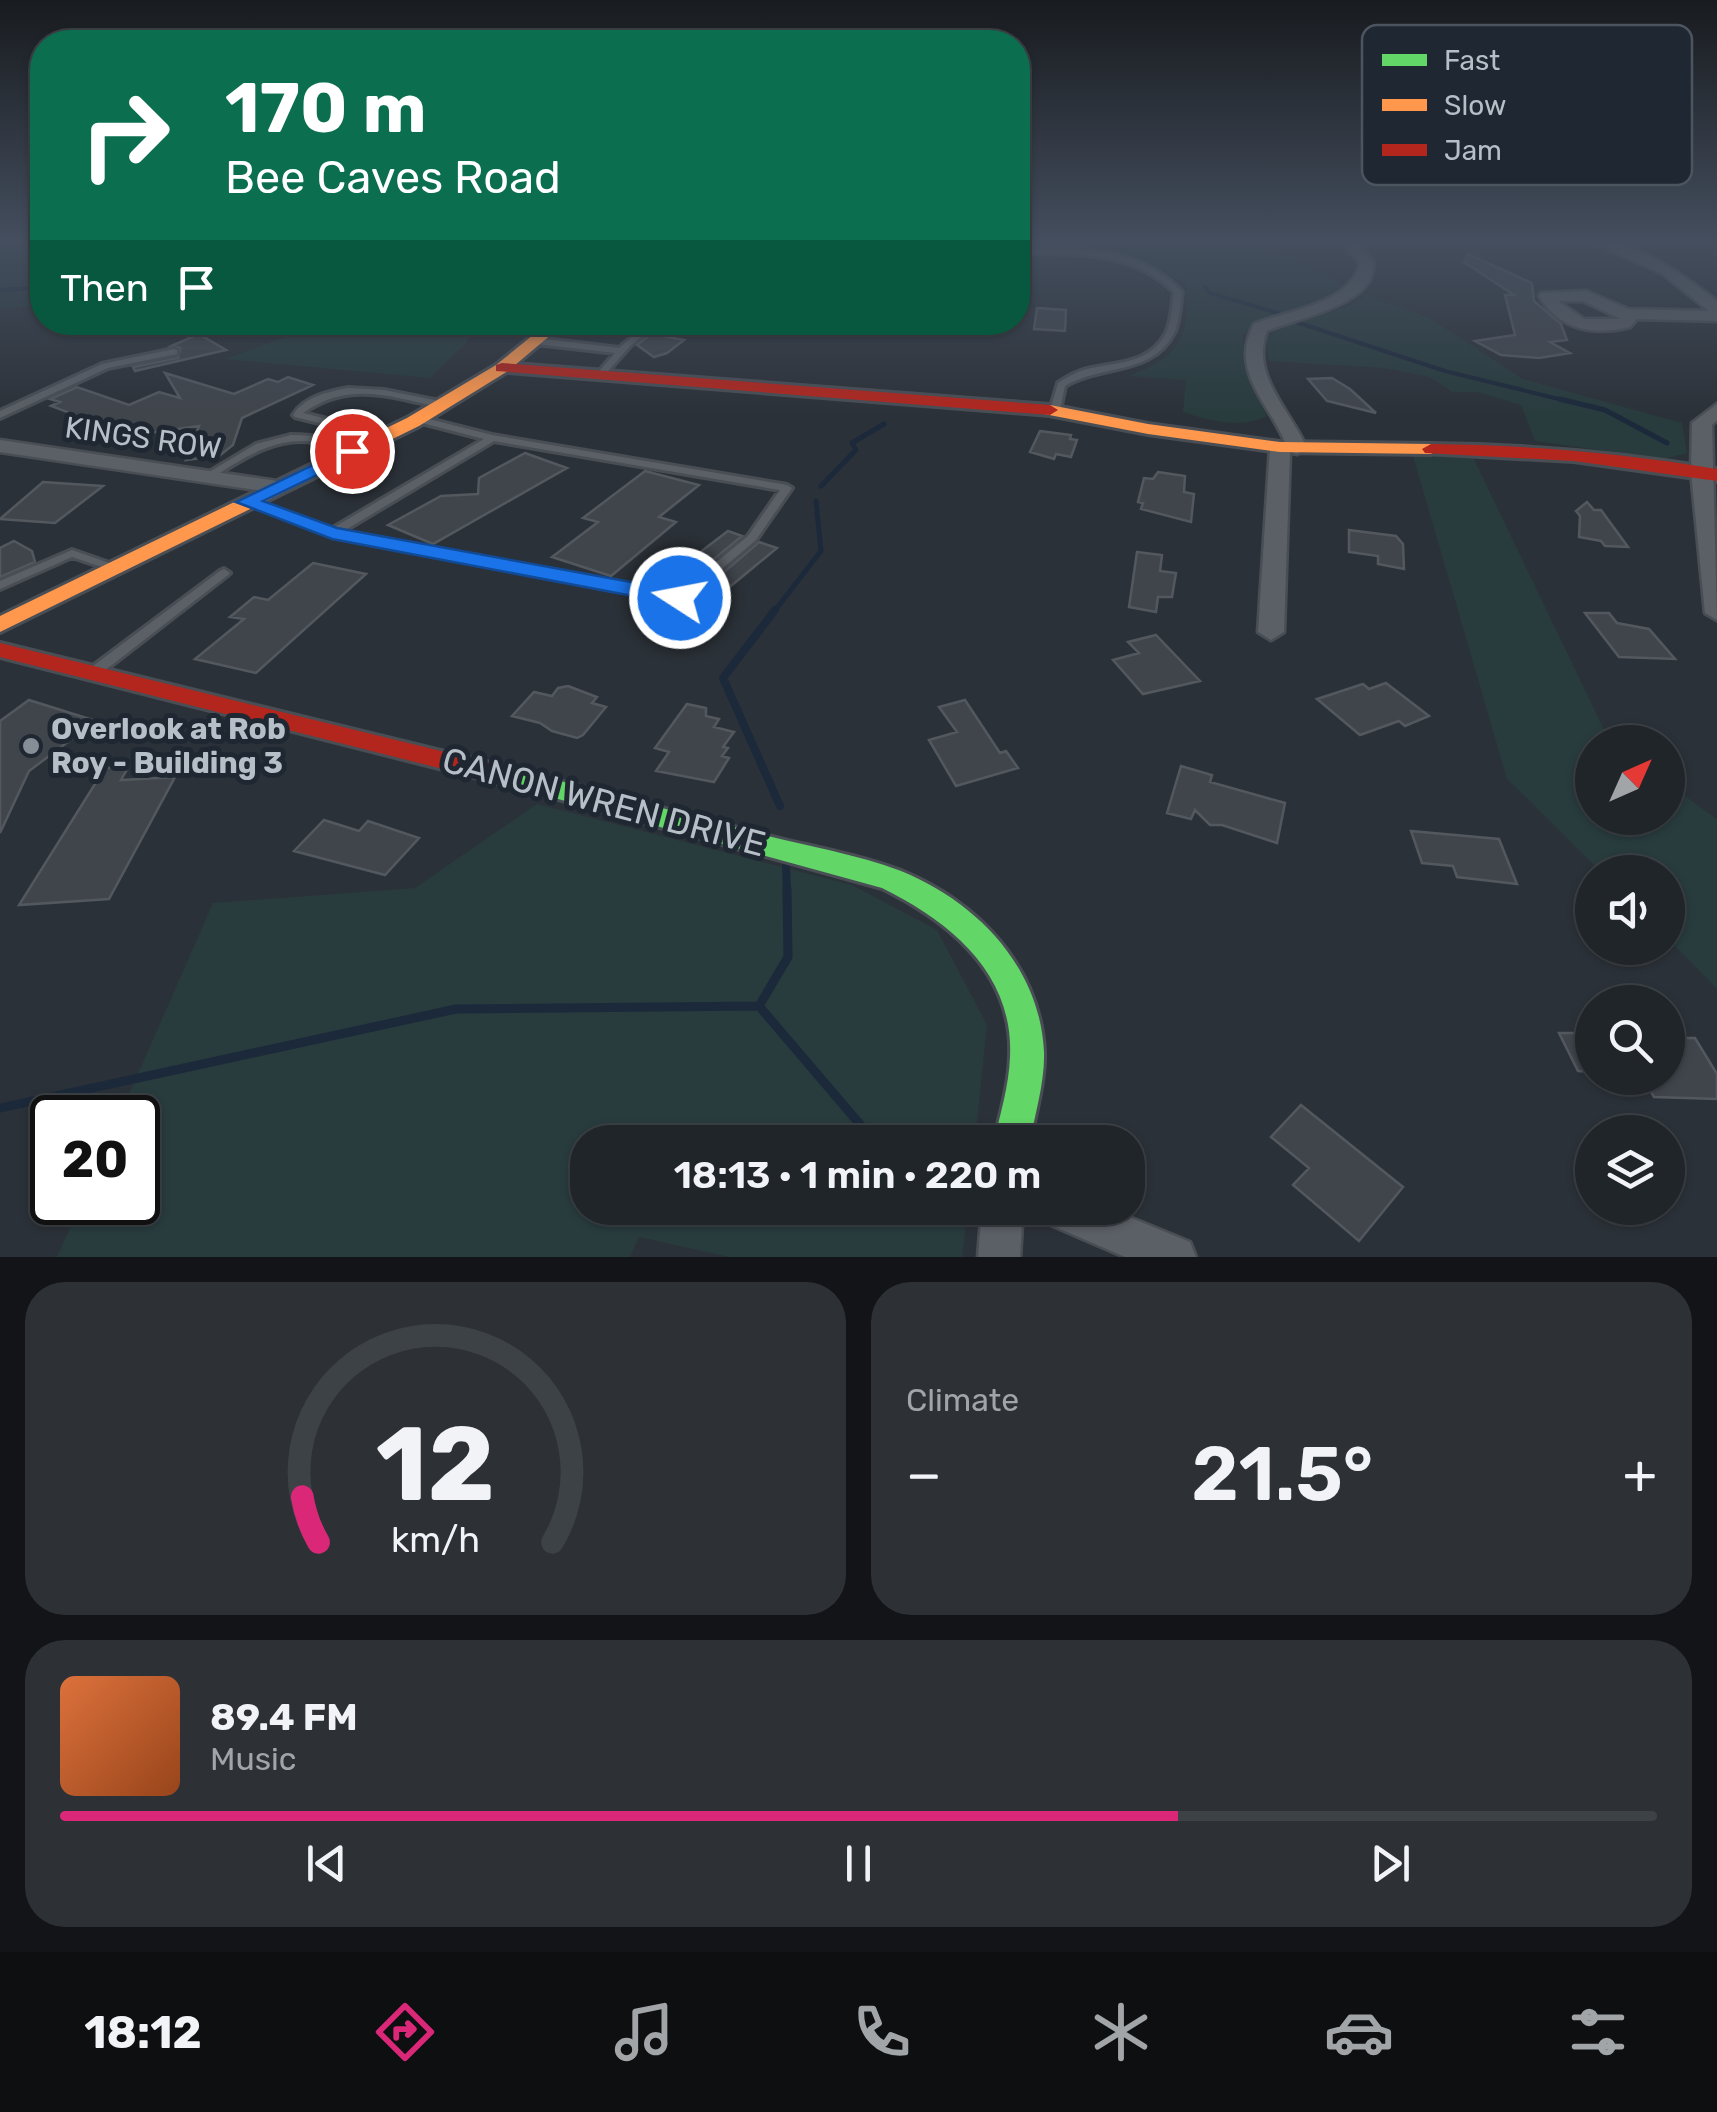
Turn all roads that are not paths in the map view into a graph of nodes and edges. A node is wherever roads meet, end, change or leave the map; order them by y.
1 (1177, 299) edge
2 (1340, 299) edge
3 (1717, 312) edge
4 (1625, 314) dead end
5 (543, 335) edge
6 (640, 335) edge
7 (536, 341) junction
8 (620, 351) junction
9 (174, 352) dead end
10 (502, 368) junction
11 (599, 376) junction
12 (441, 405) junction
13 (1055, 410) junction
14 (1717, 410) edge
15 (0, 416) edge
16 (417, 419) junction
17 (384, 436) junction
18 (492, 438) junction
19 (0, 446) edge
20 (1288, 448) junction
21 (352, 451) junction
22 (1709, 473) edge
23 (206, 477) junction
24 (278, 487) junction
25 (246, 502) junction
26 (332, 533) junction
27 (111, 568) junction
28 (224, 573) dead end
29 (0, 585) edge
30 (1717, 613) edge
31 (3, 620) edge
32 (1271, 632) dead end
33 (0, 650) edge
34 (92, 673) junction
35 (1015, 1125) edge
36 (1001, 1225) edge
37 (1099, 1225) edge
38 (999, 1257) edge
39 (1175, 1257) edge

1 - 13 lane
2 - 20 street
3 - 4 street
5 - 7 street
6 - 8 lane
7 - 8 lane
7 - 10 street
8 - 11 lane
9 - 15 lane
10 - 11 street
10 - 12 street
11 - 13 street
12 - 16 street
12 - 17 lane
13 - 20 street
14 - 22 street
16 - 17 street
16 - 18 lane
17 - 21 street
18 - 26 lane
18 - 26 lane
19 - 23 street, KINGS ROW
20 - 22 street
20 - 32 street
21 - 23 lane
21 - 24 street
22 - 30 street
23 - 24 street, KINGS ROW
24 - 25 street
25 - 26 lane
25 - 27 street
27 - 29 lane
27 - 31 street
28 - 34 lane
33 - 34 street, CANON WREN DRIVE
34 - 35 street, CANON WREN DRIVE
36 - 38 street
37 - 39 street

